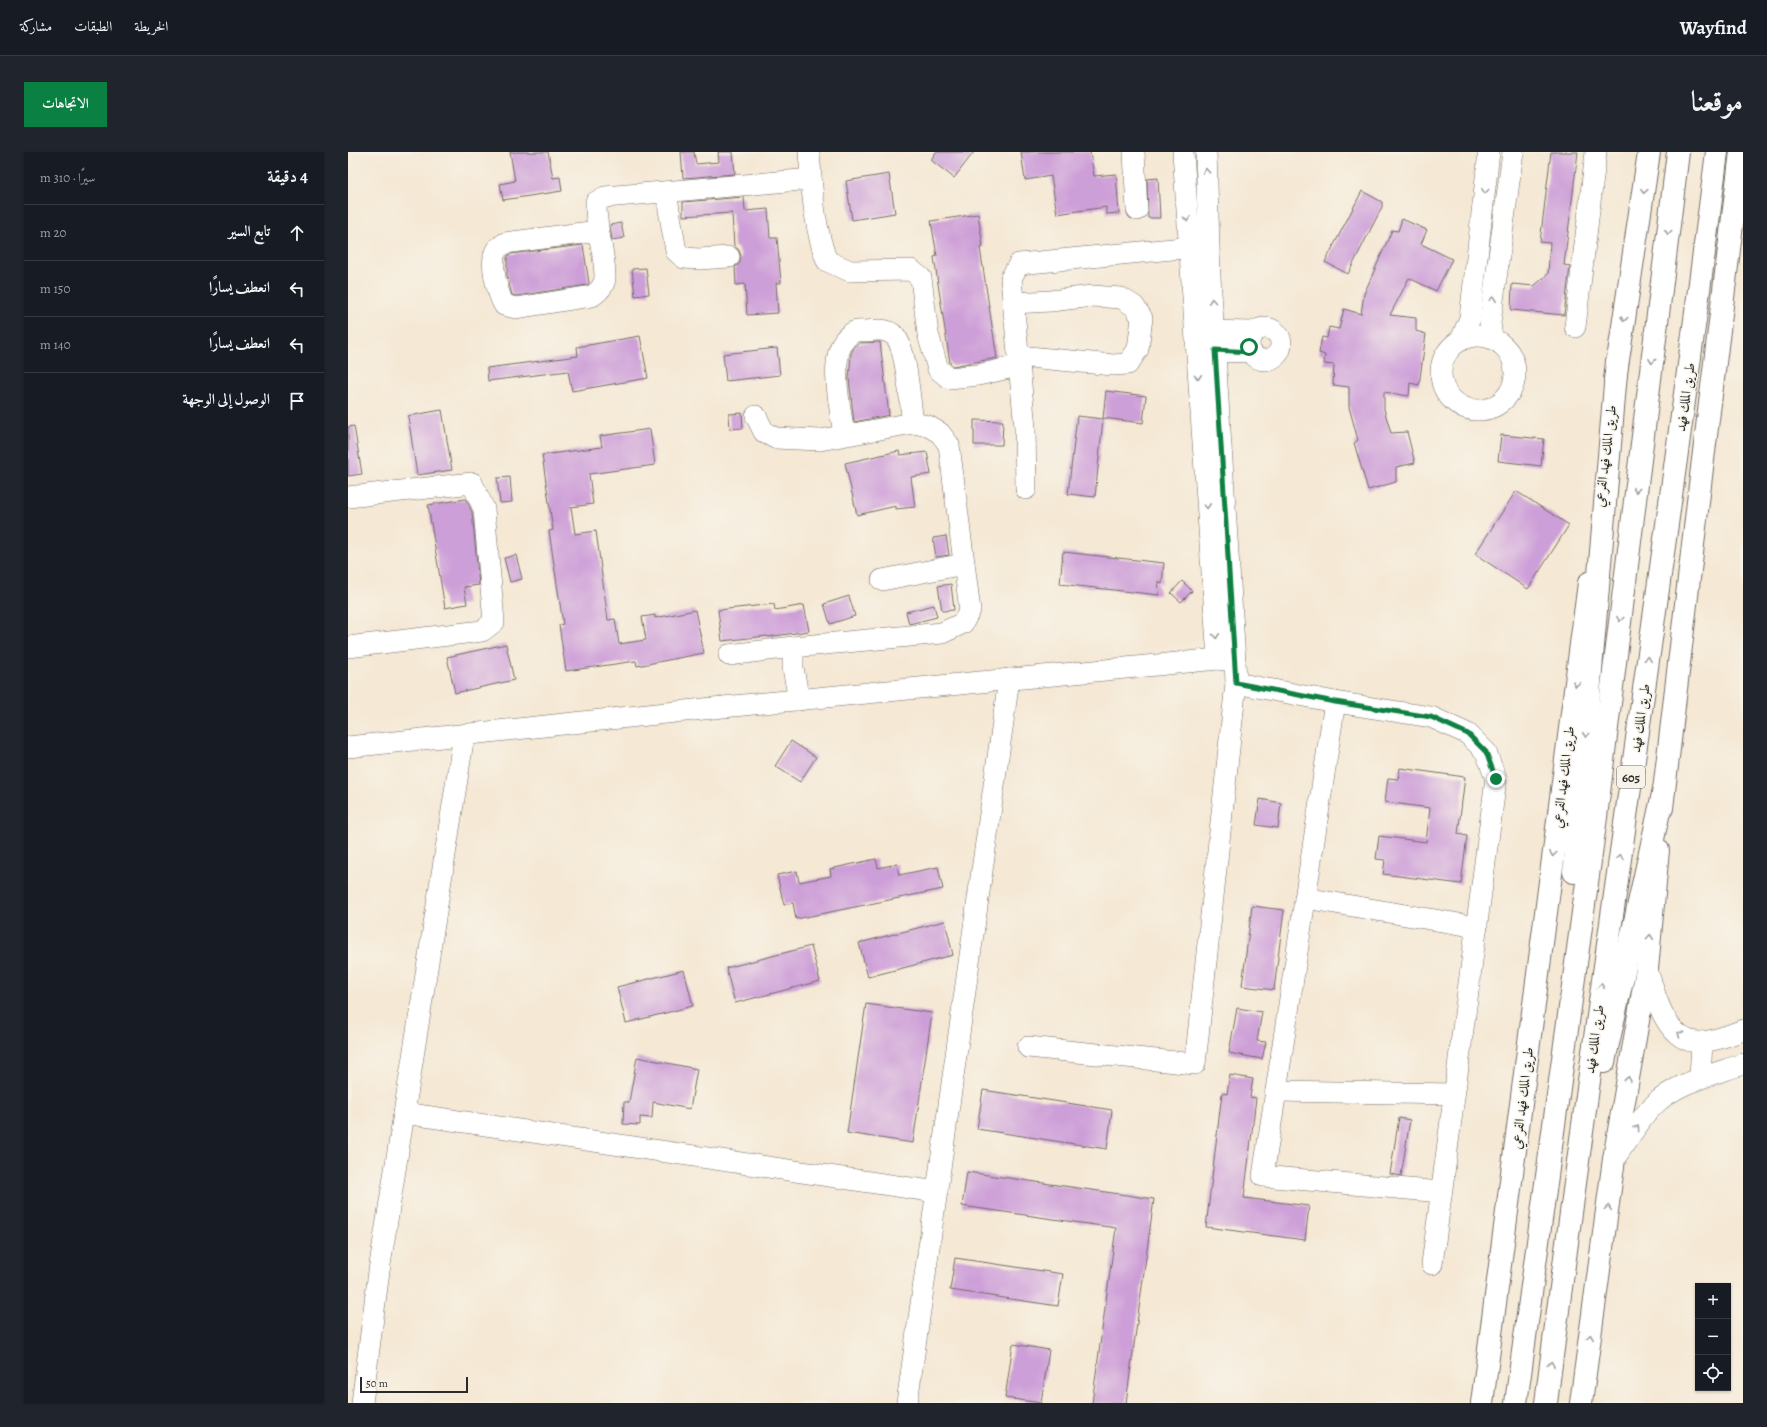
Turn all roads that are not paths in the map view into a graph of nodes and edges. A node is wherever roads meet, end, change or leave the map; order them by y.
1 (809, 152) edge
2 (1134, 152) edge
3 (1183, 152) edge
4 (1206, 152) edge
5 (1489, 152) edge
6 (1513, 152) edge
7 (1596, 152) edge
8 (1650, 152) edge
9 (1678, 152) edge
10 (1717, 152) edge
11 (1741, 152) edge
12 (811, 179) junction
13 (666, 192) junction
14 (1137, 210) dead end
15 (598, 231) junction
16 (1480, 232) junction
17 (1502, 236) junction
18 (1209, 245) junction
19 (1189, 247) junction
20 (1743, 249) edge
21 (729, 257) dead end
22 (1726, 281) junction
23 (1013, 302) junction
24 (1575, 327) dead end
25 (1492, 338) junction
26 (1461, 340) junction
27 (1205, 341) junction
28 (1253, 342) dead end
29 (1018, 361) junction
30 (1617, 361) junction
31 (756, 416) dead end
32 (913, 423) junction
33 (844, 435) junction
34 (1026, 489) dead end
35 (348, 497) edge
36 (964, 564) junction
37 (882, 580) dead end
38 (348, 647) edge
39 (793, 647) junction
40 (729, 655) dead end
41 (1226, 660) junction
42 (1009, 679) junction
43 (1236, 683) junction
44 (799, 700) junction
45 (1335, 702) junction
46 (464, 735) junction
47 (348, 747) edge
48 (1664, 789) junction
49 (1306, 898) junction
50 (1476, 927) junction
51 (1647, 969) junction
52 (1743, 1030) edge
53 (1702, 1042) junction
54 (1028, 1047) dead end
55 (1743, 1064) edge
56 (1700, 1078) junction
57 (1276, 1091) junction
58 (1454, 1094) junction
59 (404, 1113) junction
60 (1614, 1159) junction
61 (1548, 1163) junction
62 (937, 1192) junction
63 (1441, 1192) junction
64 (1571, 1215) junction
65 (1432, 1264) dead end
66 (362, 1403) edge
67 (907, 1403) edge
68 (1482, 1403) edge
69 (1516, 1403) edge
70 (1546, 1403) edge
71 (1581, 1403) edge

1 - 12 street
2 - 14 street
3 -> 19 street
18 -> 4 street
5 -> 16 street
6 - 17 street
7 - 24 street
8 -> 30 main road, طريق الملك فهد الفرعي
9 -> 61 main road, طريق الملك فهد / 605
64 -> 10 main road, طريق الملك فهد / 605
11 - 22 main road
12 - 13 street
12 - 29 street
13 - 15 street
13 - 21 street
15 - 15 street
16 - 17 street
16 - 26 street
25 -> 17 street
18 - 19 street
27 -> 18 street
19 - 23 street
19 - 27 street
20 - 22 main road
22 - 48 main road
23 - 29 street
23 - 29 street
25 - 26 street
25 - 26 street
27 - 28 street
27 - 41 street
29 - 34 street
30 -> 61 main road
30 -> 68 main road, طريق الملك فهد الفرعي
31 - 33 street
32 - 33 street
32 - 33 street
32 - 36 street
35 - 38 street
36 - 37 street
36 - 39 street
39 - 40 street
39 - 44 street
41 - 42 street
41 - 43 street
42 - 44 street
42 - 62 street
43 - 45 street
43 - 54 street
44 - 46 street
45 - 49 street
45 - 50 street
46 - 47 street
46 - 59 street
51 -> 48 main road
48 - 64 main road
49 - 50 street
49 - 57 street
50 - 58 street
53 -> 51 street
60 -> 51 main road
52 - 53 street
53 - 56 street
55 - 56 street
60 -> 56 street
57 - 58 street
57 - 63 street
58 - 63 street
59 - 62 street
59 - 66 street
71 -> 60 main road
61 - 69 main road, طريق الملك فهد / 605
62 - 67 street
63 - 65 street
70 -> 64 main road, طريق الملك فهد / 605

